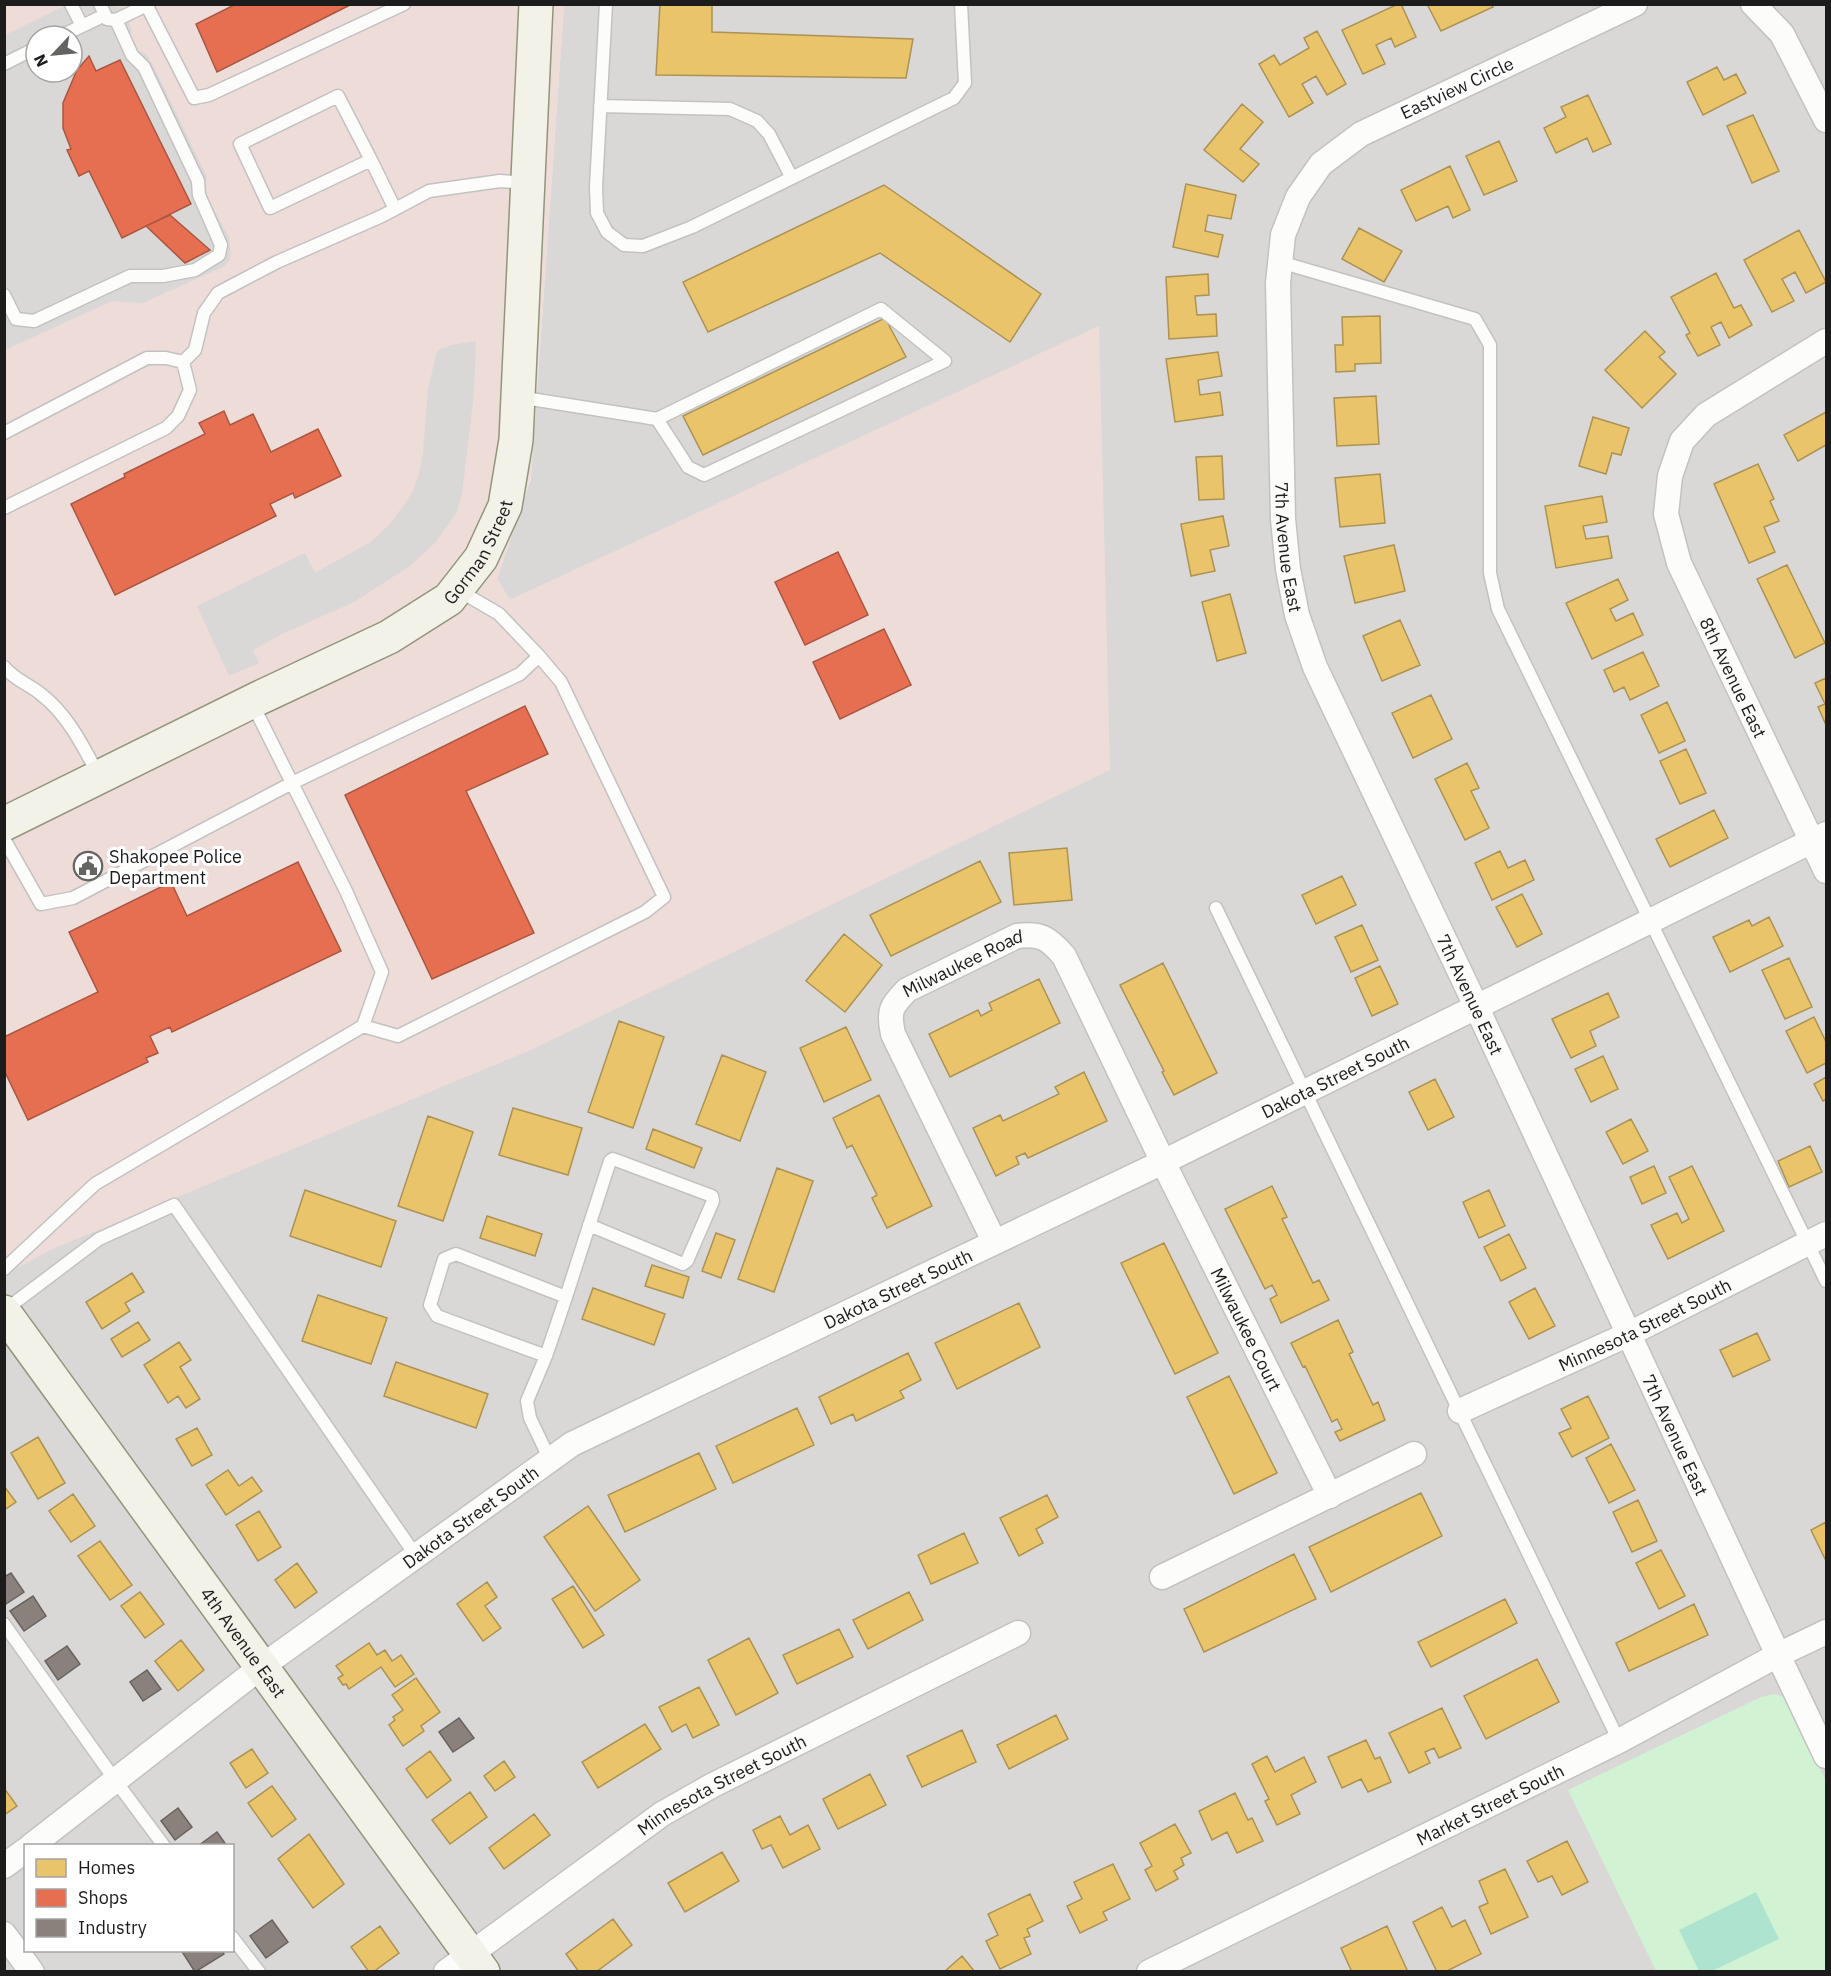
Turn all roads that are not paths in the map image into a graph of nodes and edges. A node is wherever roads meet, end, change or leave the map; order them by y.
1 (72, 4) edge
2 (404, 4) edge
3 (536, 4) edge
4 (606, 4) edge
5 (961, 4) edge
6 (1635, 4) edge
7 (1754, 4) edge
8 (148, 5) edge
9 (1607, 11) edge
10 (107, 13) edge
11 (81, 24) edge
12 (84, 25) edge
13 (24, 54) edge
14 (4, 64) edge
15 (600, 106) junction
16 (1827, 120) edge
17 (372, 160) junction
18 (792, 178) junction
19 (528, 183) junction
20 (1298, 197) joint
21 (395, 209) junction
22 (1280, 262) junction
23 (4, 295) edge
24 (1827, 341) edge
25 (183, 362) junction
26 (517, 397) junction
27 (657, 419) junction
28 (4, 433) edge
29 (4, 508) edge
30 (457, 589) junction
31 (539, 656) junction
32 (4, 667) edge
33 (251, 702) junction
34 (99, 777) junction
35 (292, 783) junction
36 (5, 824) edge
37 (1820, 838) edge
38 (4, 839) edge
39 (1827, 871) edge
40 (1216, 908) dead end
41 (1650, 922) junction
42 (1477, 1008) junction
43 (363, 1026) junction
44 (1305, 1092) junction
45 (1162, 1162) junction
46 (589, 1225) junction
47 (1817, 1239) edge
48 (994, 1241) junction
49 (4, 1269) edge
50 (1827, 1281) edge
51 (566, 1297) junction
52 (4, 1311) edge
53 (1629, 1334) junction
54 (546, 1356) junction
55 (1460, 1411) junction
56 (1414, 1454) dead end
57 (550, 1460) junction
58 (1330, 1496) junction
59 (416, 1556) junction
60 (1162, 1577) dead end
61 (4, 1624) edge
62 (1827, 1632) edge
63 (1018, 1633) dead end
64 (1778, 1656) junction
65 (261, 1667) junction
66 (1619, 1741) junction
67 (1827, 1756) edge
68 (115, 1780) junction
69 (32, 1844) edge
70 (163, 1844) edge
71 (24, 1851) edge
72 (4, 1866) edge
73 (4, 1934) edge
74 (234, 1940) edge
75 (466, 1965) edge
76 (32, 1971) edge
77 (259, 1971) edge
78 (1149, 1971) edge

1 - 11 lane
2 - 8 lane
3 - 19 street, Gorman Street
4 - 15 lane
5 - 18 lane
6 - 9 street, Eastview Circle
7 - 16 street
8 - 10 lane
9 - 20 street, Eastview Circle
10 - 12 lane
10 - 23 lane
13 - 14 lane
15 - 18 lane
15 - 18 lane
17 - 17 lane
17 - 21 lane
19 - 21 lane
19 - 26 street, Gorman Street
20 - 22 street, 7th Avenue East
21 - 25 lane
22 - 41 lane
22 - 42 street, 7th Avenue East
24 - 37 street, 8th Avenue East
25 - 28 lane
25 - 29 lane
26 - 27 lane
26 - 30 street, Gorman Street
27 - 27 lane
30 - 31 lane
30 - 33 street, Gorman Street
31 - 35 lane
31 - 43 lane
32 - 34 lane
33 - 34 street, Gorman Street
33 - 35 lane
34 - 36 street, Gorman Street
35 - 38 lane
35 - 43 lane
37 - 39 street, 8th Avenue East
37 - 41 street, Dakota Street South
40 - 44 lane
41 - 42 street, Dakota Street South
41 - 47 lane
42 - 44 street, Dakota Street South
42 - 53 street, 7th Avenue East
43 - 49 lane
44 - 45 street, Dakota Street South
44 - 55 lane
45 - 48 street, Dakota Street South
45 - 48 street, Milwaukee Road
45 - 58 street, Milwaukee Court
46 - 46 lane
46 - 51 lane
47 - 50 lane
47 - 53 street, Minnesota Street South
48 - 57 street, Dakota Street South
51 - 54 lane
51 - 54 lane
52 - 59 lane
52 - 65 street, 4th Avenue East
53 - 55 street, Minnesota Street South
53 - 64 street, 7th Avenue East
54 - 57 lane
55 - 66 lane
56 - 58 street
57 - 59 street, Dakota Street South
58 - 60 street
59 - 65 street, Dakota Street South
61 - 68 lane
62 - 64 street, Market Street South
63 - 75 street, Minnesota Street South
64 - 66 street, Market Street South
64 - 67 street, 7th Avenue East
65 - 68 street, Dakota Street South
65 - 75 street, 4th Avenue East
66 - 78 street, Market Street South
68 - 69 street, Dakota Street South
68 - 70 lane
71 - 72 street
73 - 76 street
74 - 77 lane

